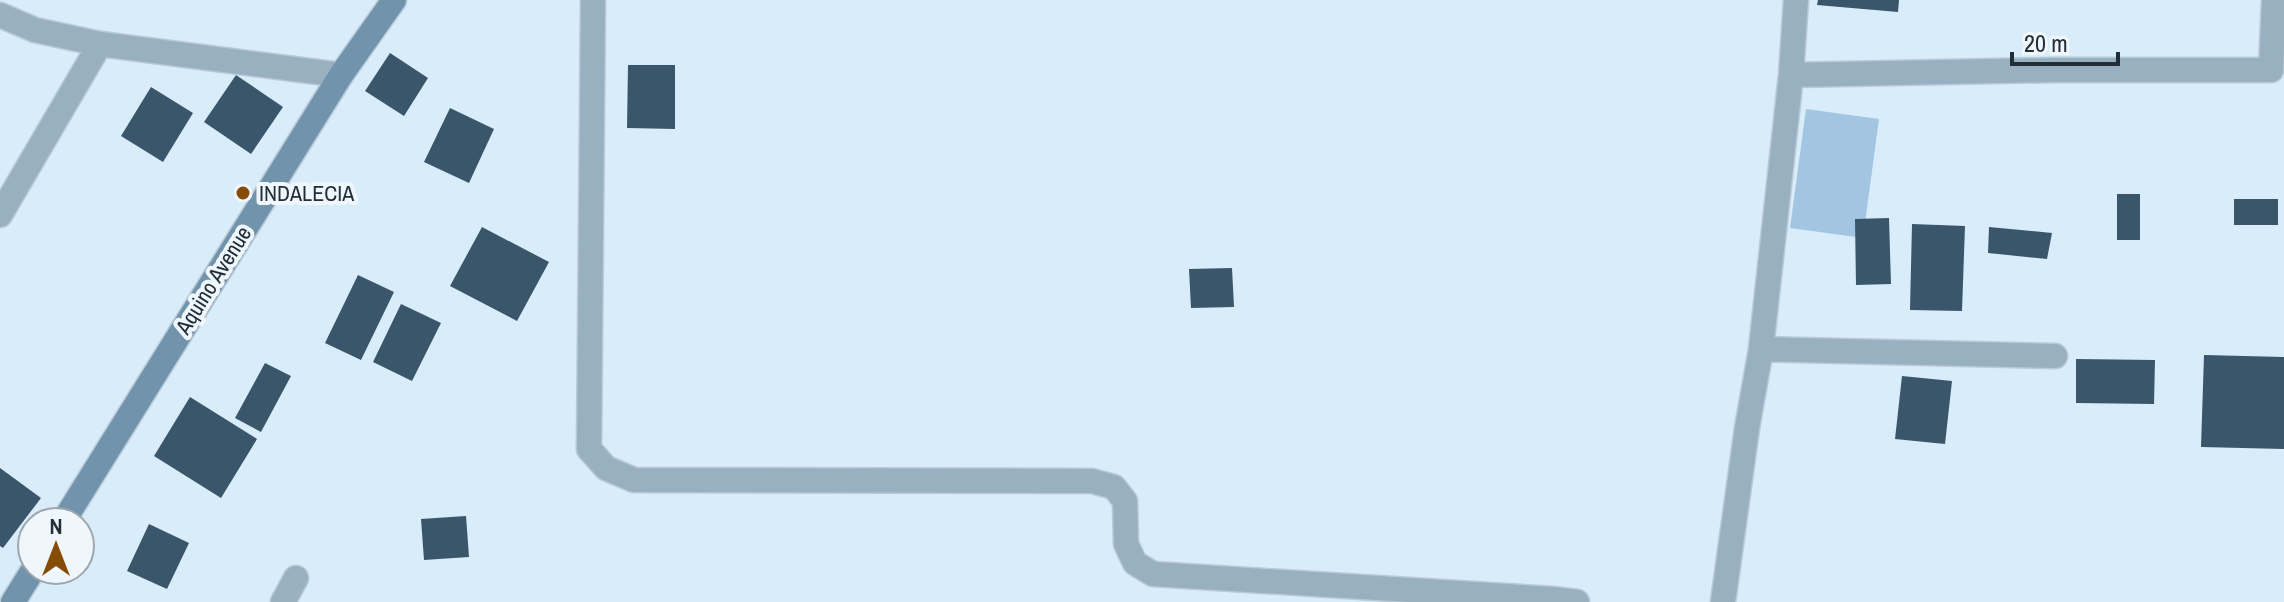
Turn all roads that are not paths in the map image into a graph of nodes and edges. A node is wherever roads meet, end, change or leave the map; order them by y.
1 (394, 0) edge
2 (593, 0) edge
3 (1796, 0) edge
4 (2274, 0) edge
5 (0, 15) edge
6 (100, 44) junction
7 (2277, 72) edge
8 (341, 75) junction
9 (1791, 75) junction
10 (0, 215) edge
11 (1761, 349) junction
12 (2055, 356) dead end
13 (73, 506) edge
14 (296, 578) dead end
15 (283, 602) edge
16 (1577, 602) edge
17 (1723, 602) edge

1 - 8 main road, Aquino Avenue
2 - 16 street
3 - 9 street
4 - 7 street
5 - 6 street
6 - 8 street
6 - 10 street
7 - 9 street
8 - 13 main road, Aquino Avenue
9 - 11 street
11 - 12 street
11 - 17 street
14 - 15 street

